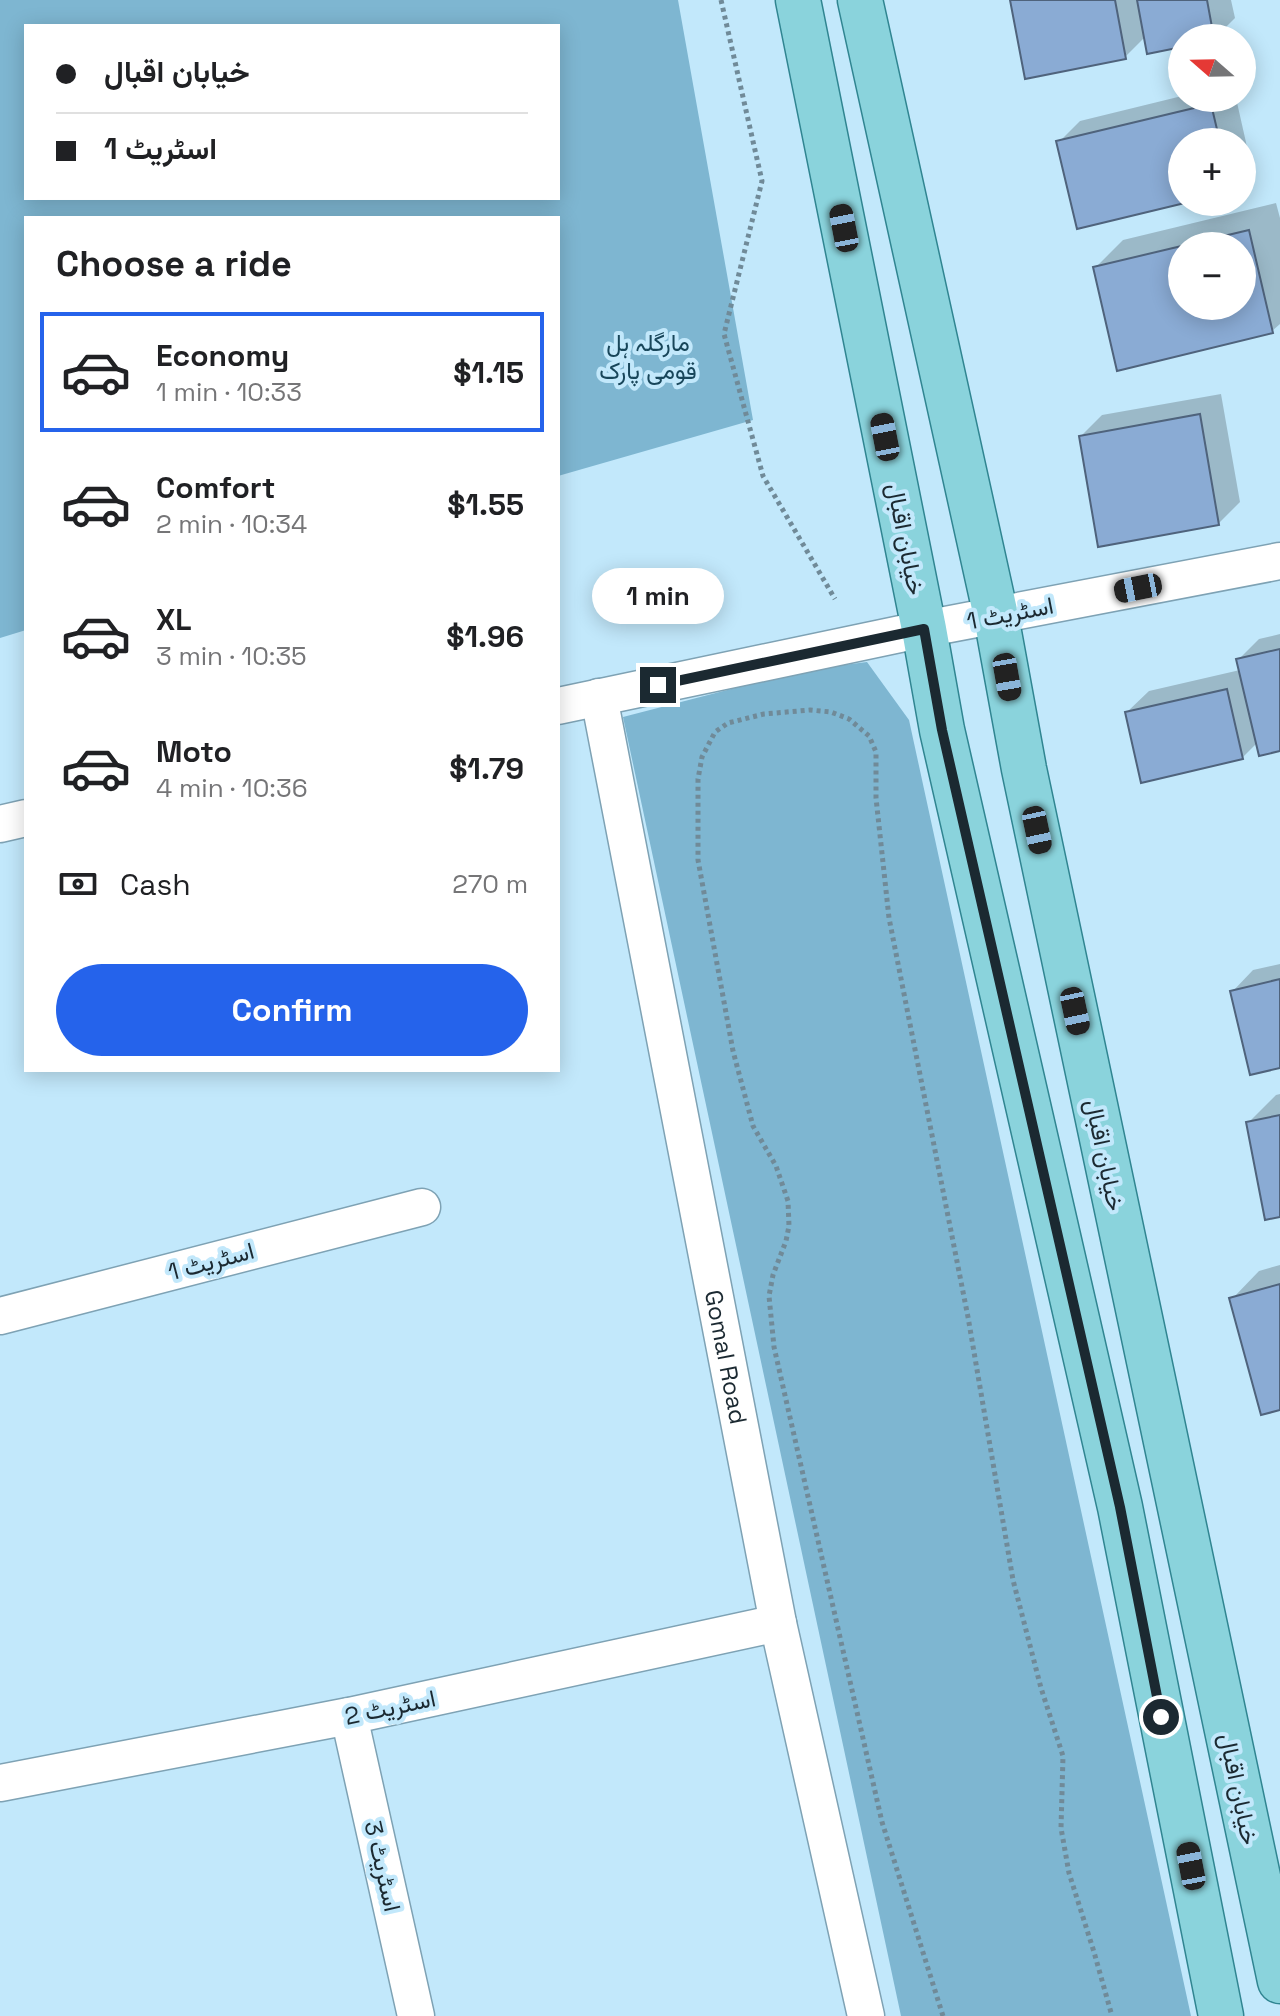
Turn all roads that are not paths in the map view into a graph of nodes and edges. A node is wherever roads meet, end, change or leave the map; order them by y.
1 (798, 0) edge
2 (860, 0) edge
3 (1280, 561) edge
4 (996, 616) junction
5 (924, 629) junction
6 (599, 697) junction
7 (560, 706) edge
8 (24, 818) edge
9 (0, 824) edge
10 (422, 1207) dead end
11 (0, 1316) edge
12 (778, 1623) junction
13 (349, 1716) junction
14 (0, 1783) edge
15 (1280, 1981) edge
16 (416, 2016) edge
17 (866, 2016) edge
18 (1221, 2016) edge

1 - 5 main road, خیابان اقبال
2 - 4 main road, خیابان اقبال
3 - 4 street, اسٹریٹ 1
4 - 5 street, اسٹریٹ 1
4 - 15 main road, خیابان اقبال
5 - 6 street, اسٹریٹ 1
5 - 18 main road, خیابان اقبال
6 - 7 street, اسٹریٹ 1
6 - 12 street, Gomal Road
8 - 9 street
10 - 11 street, اسٹریٹ 1
12 - 13 street, اسٹریٹ 2
12 - 17 street, Gomal Road
13 - 14 street, اسٹریٹ 2
13 - 16 street, اسٹریٹ 3

